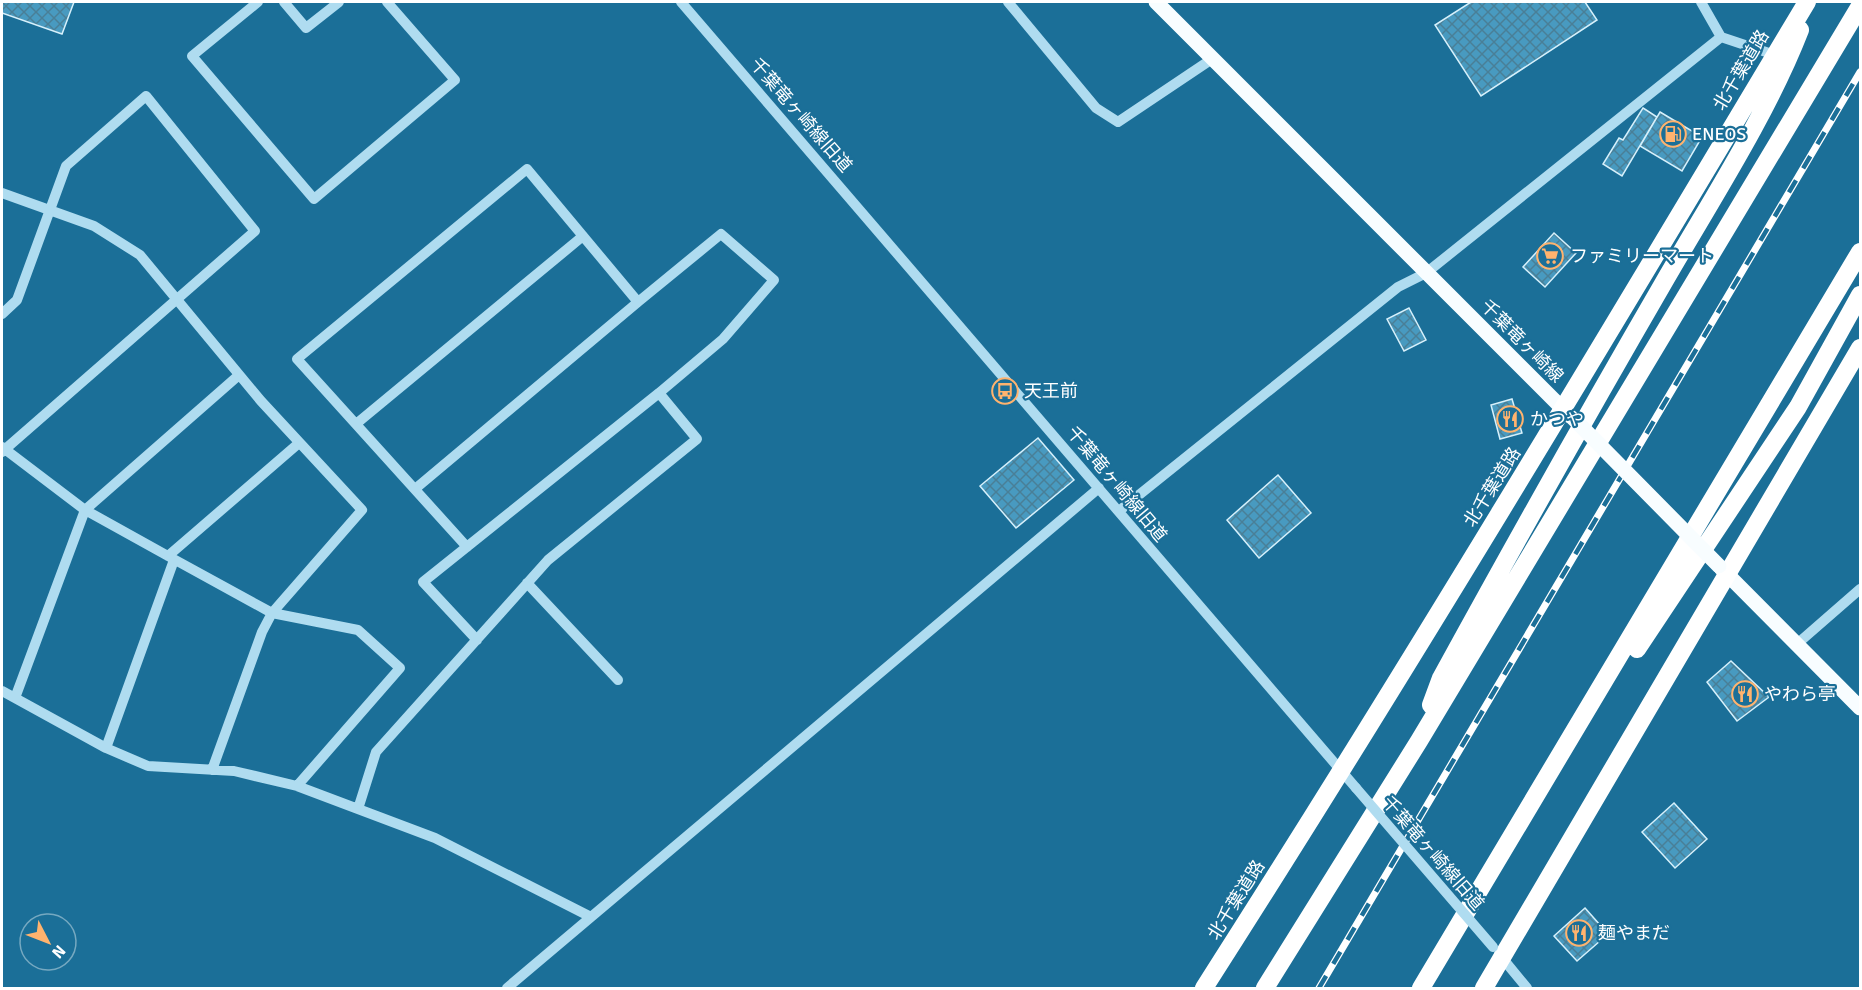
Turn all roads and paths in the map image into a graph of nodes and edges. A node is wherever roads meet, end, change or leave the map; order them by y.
1 (258, 2) edge
2 (284, 2) edge
3 (339, 2) edge
4 (387, 2) edge
5 (681, 2) edge
6 (1008, 2) edge
7 (1156, 2) edge
8 (1703, 2) edge
9 (1809, 2) edge
10 (1860, 6) edge
11 (1720, 37) junction
12 (1775, 55) junction
13 (1212, 59) junction
14 (2, 193) edge
15 (50, 210) junction
16 (583, 236) junction
17 (1860, 252) edge
18 (1426, 273) junction
19 (1860, 295) edge
20 (177, 299) junction
21 (638, 302) junction
22 (2, 314) edge
23 (1860, 348) edge
24 (239, 375) junction
25 (659, 393) junction
26 (1568, 414) junction
27 (356, 424) junction
28 (299, 443) junction
29 (2, 450) edge
30 (1100, 488) junction
31 (415, 489) junction
32 (85, 510) junction
33 (1119, 511) junction
34 (467, 547) junction
35 (171, 558) junction
36 (1723, 571) junction
37 (527, 583) junction
38 (1860, 588) edge
39 (272, 613) junction
40 (477, 640) junction
41 (1797, 644) junction
42 (618, 680) dead end
43 (2, 691) edge
44 (15, 698) junction
45 (1860, 708) edge
46 (1419, 741) junction
47 (106, 748) junction
48 (212, 770) junction
49 (1342, 772) junction
50 (297, 786) junction
51 (1538, 792) junction
52 (358, 809) junction
53 (591, 917) junction
54 (1498, 953) junction
55 (507, 988) edge
56 (1204, 988) edge
57 (1265, 988) edge
58 (1421, 988) edge
59 (1484, 988) edge
60 (1527, 988) edge

1 - 4 street
2 - 3 street
5 - 30 street, 千葉竜ヶ崎線旧道
6 - 13 street
7 - 13 main road, 千葉竜ヶ崎線
8 - 11 street
9 - 12 highway, 北千葉道路
9 - 46 highway
10 - 46 highway
11 - 12 street
11 - 18 street
12 - 26 highway, 北千葉道路
13 - 18 main road, 千葉竜ヶ崎線
14 - 15 street
15 - 20 street
15 - 20 street
15 - 22 street
16 - 21 street
16 - 27 street
16 - 27 street
17 - 51 highway
18 - 26 main road, 千葉竜ヶ崎線
18 - 33 street
19 - 51 highway
20 - 24 street
20 - 29 street
21 - 25 street
21 - 31 street
23 - 36 highway
24 - 28 street
24 - 32 street
25 - 34 street
25 - 37 street
26 - 36 main road, 千葉竜ヶ崎線, bridge
26 - 49 highway, 北千葉道路
27 - 31 street
28 - 35 street
28 - 39 street
29 - 32 street
30 - 33 street, 千葉竜ヶ崎線旧道
30 - 53 street
31 - 34 street
32 - 35 street
32 - 44 street
33 - 49 street, 千葉竜ヶ崎線旧道
34 - 40 street
35 - 39 street
35 - 47 street
36 - 41 main road, 千葉竜ヶ崎線
36 - 54 highway
37 - 40 street
37 - 42 street
38 - 41 street
39 - 48 street
39 - 50 street
40 - 52 street
41 - 45 main road, 千葉竜ヶ崎線
43 - 44 street
44 - 47 street
46 - 57 highway
47 - 48 street
48 - 50 street
49 - 54 street, 千葉竜ヶ崎線旧道, bridge
49 - 56 highway, 北千葉道路
50 - 52 street
51 - 58 highway
52 - 53 street
53 - 55 street
54 - 59 highway
54 - 60 street, 千葉竜ヶ崎線旧道

